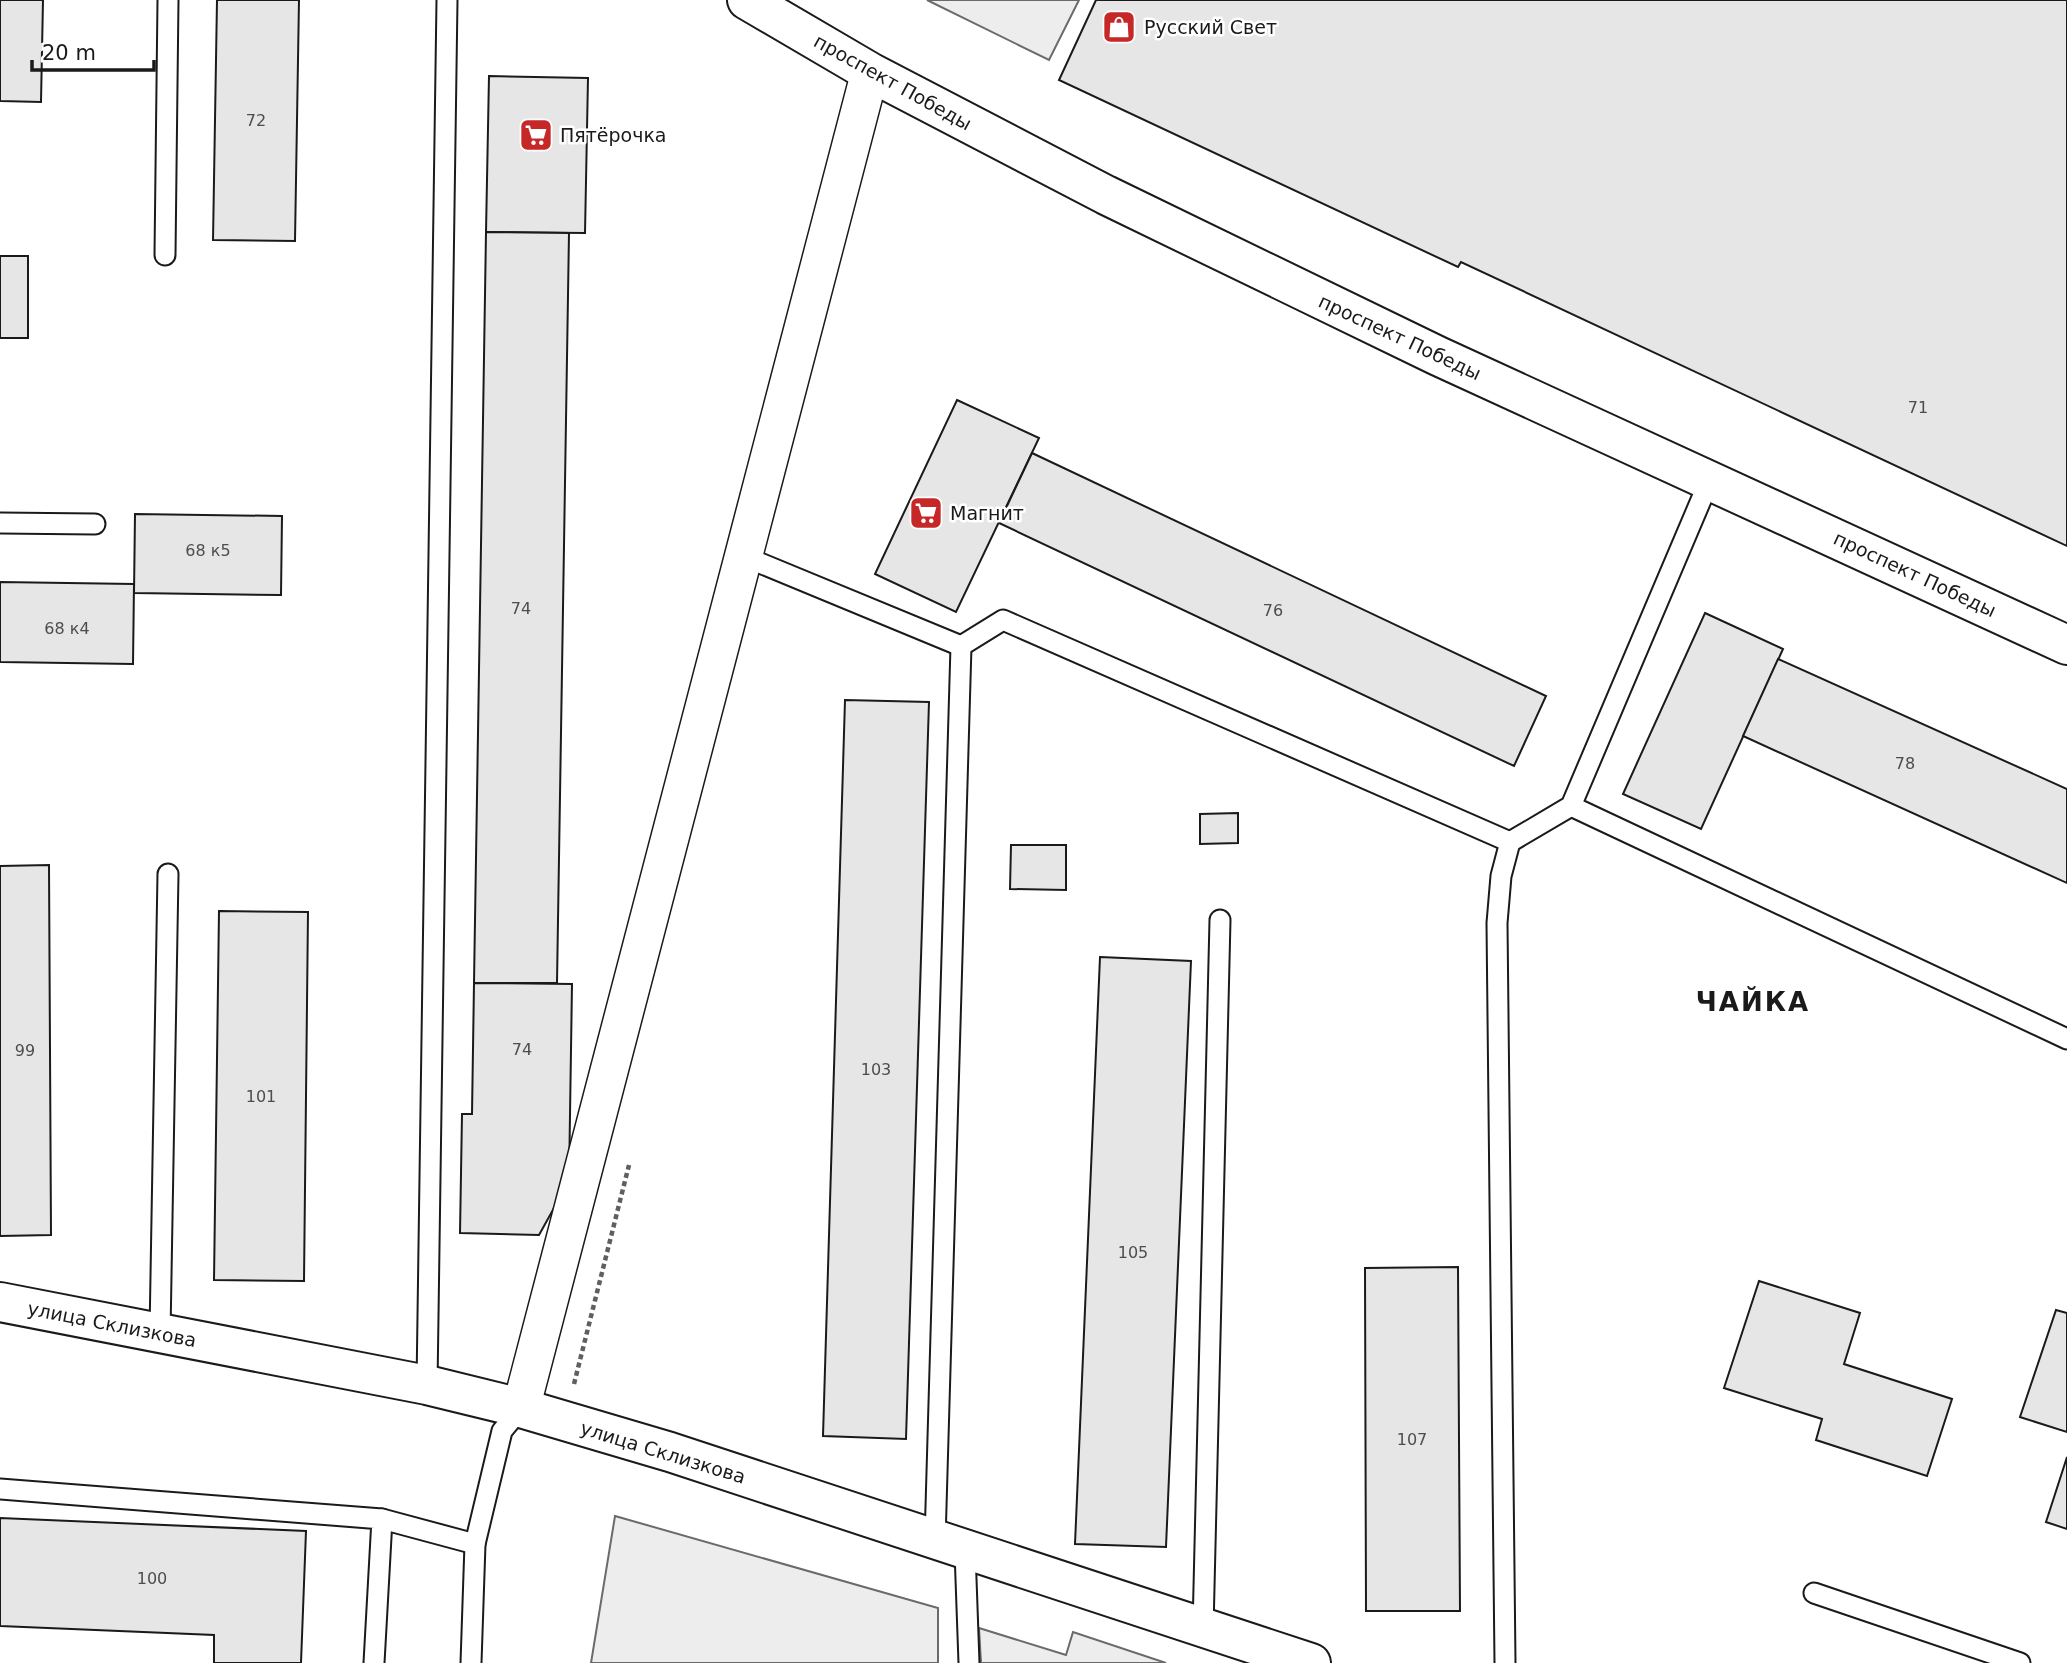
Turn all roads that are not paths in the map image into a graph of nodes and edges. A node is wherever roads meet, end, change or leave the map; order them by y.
1 (168, 0) edge
2 (447, 0) edge
3 (747, 0) edge
4 (870, 72) junction
5 (165, 255) dead end
6 (1710, 479) junction
7 (0, 523) edge
8 (94, 524) dead end
9 (743, 556) junction
10 (2067, 645) edge
11 (961, 646) junction
12 (1571, 806) junction
13 (1510, 842) junction
14 (168, 874) dead end
15 (1220, 920) dead end
16 (2067, 1040) edge
17 (0, 1302) edge
18 (160, 1333) junction
19 (427, 1385) junction
20 (522, 1408) junction
21 (0, 1489) edge
22 (382, 1519) junction
23 (475, 1544) junction
24 (950, 1546) junction
25 (1814, 1593) dead end
26 (1203, 1629) junction
27 (374, 1663) edge
28 (471, 1663) edge
29 (969, 1663) edge
30 (1311, 1663) edge
31 (1505, 1663) edge
32 (2020, 1663) edge

1 - 5 lane
2 - 19 lane
3 - 4 main road, проспект Победы
4 - 6 main road, проспект Победы
4 - 9 street
6 - 10 main road, проспект Победы
6 - 12 lane
7 - 8 lane
9 - 11 lane
9 - 20 street
11 - 13 lane
11 - 24 lane
12 - 13 lane
12 - 16 lane
13 - 31 lane
14 - 18 lane
15 - 26 lane
17 - 18 main road, улица Склизкова
18 - 19 main road, улица Склизкова
19 - 20 main road, улица Склизкова
20 - 23 lane
20 - 24 main road, улица Склизкова
21 - 22 lane
22 - 23 lane
22 - 27 lane
23 - 28 lane
24 - 26 main road, улица Склизкова
24 - 29 lane
25 - 32 lane
26 - 30 main road, улица Склизкова

